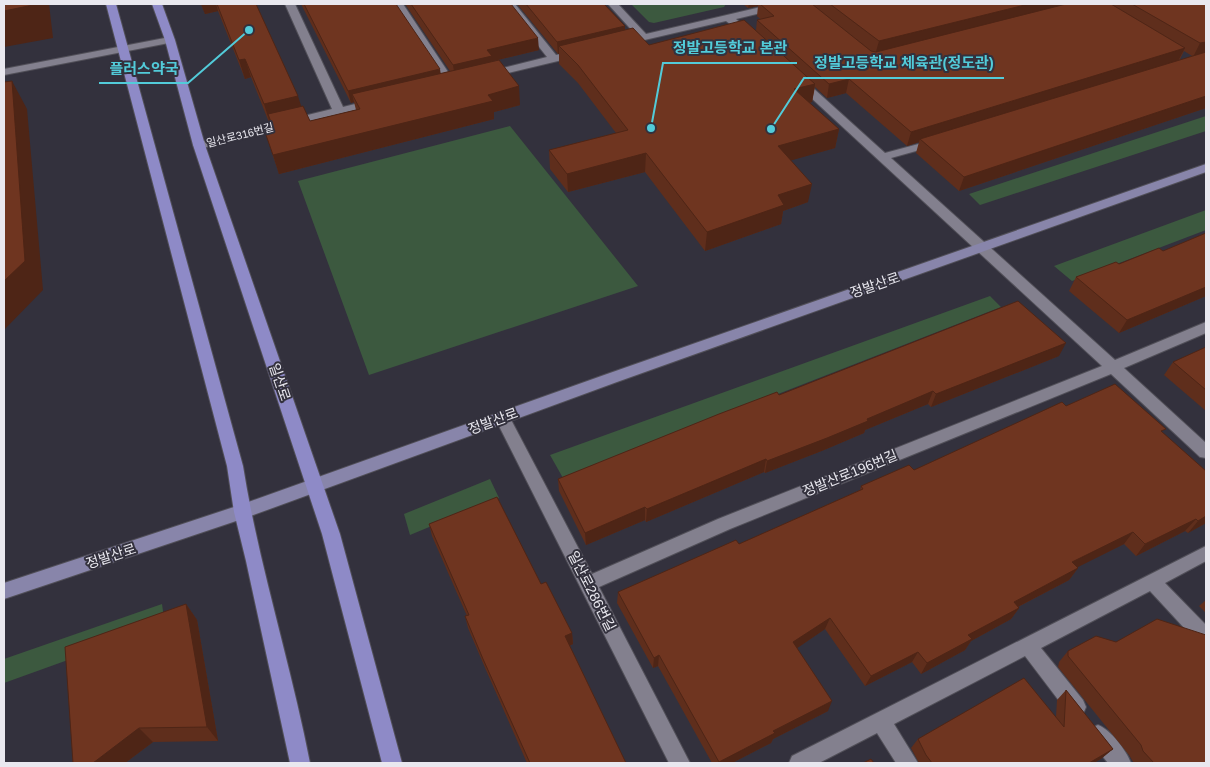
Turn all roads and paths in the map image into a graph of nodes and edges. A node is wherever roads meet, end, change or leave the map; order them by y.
1 (111, 4) edge
2 (158, 4) edge
3 (293, 4) edge
4 (398, 4) edge
5 (510, 4) edge
6 (613, 4) edge
7 (786, 4) edge
8 (729, 18) junction
9 (644, 37) junction
10 (170, 40) junction
11 (758, 44) edge
12 (608, 46) edge
13 (122, 50) junction
14 (590, 50) edge
15 (554, 59) junction
16 (788, 71) edge
17 (4, 72) edge
18 (479, 77) edge
19 (451, 84) edge
20 (386, 100) edge
21 (339, 111) junction
22 (947, 139) edge
23 (199, 145) junction
24 (883, 157) junction
25 (1206, 168) edge
26 (982, 247) junction
27 (1206, 327) edge
28 (1113, 367) junction
29 (503, 418) junction
30 (1206, 452) edge
31 (316, 486) junction
32 (242, 512) junction
33 (1206, 553) edge
34 (1153, 582) junction
35 (588, 584) junction
36 (4, 591) edge
37 (1206, 638) edge
38 (1028, 646) junction
39 (882, 722) junction
40 (300, 763) edge
41 (392, 763) edge
42 (680, 763) edge
43 (799, 763) edge
44 (908, 763) edge
45 (1121, 763) edge

1 - 13 main road
2 - 10 main road, 일산로
3 - 21 street
4 - 19 street
5 - 15 street
6 - 9 street
7 - 8 street
8 - 9 street
8 - 11 street
9 - 12 street
10 - 13 street
10 - 23 main road, 일산로
13 - 17 street
13 - 32 main road
14 - 15 street
15 - 18 street
16 - 24 street
20 - 21 street, 일산로316번길
21 - 23 street, 일산로316번길
22 - 24 street
23 - 31 main road, 일산로
24 - 26 street
25 - 26 main road, 정발산로
26 - 28 street
26 - 29 main road, 정발산로
27 - 28 street, 정발산로196번길
28 - 30 street
28 - 35 street, 정발산로196번길
29 - 31 main road, 정발산로
29 - 35 street, 일산로286번길
31 - 32 main road, 정발산로
31 - 41 main road, 일산로
32 - 36 main road, 정발산로
32 - 40 main road
33 - 34 street
34 - 37 street
34 - 38 street
35 - 42 street, 일산로286번길
38 - 39 street
38 - 45 street
39 - 43 street
39 - 44 street

